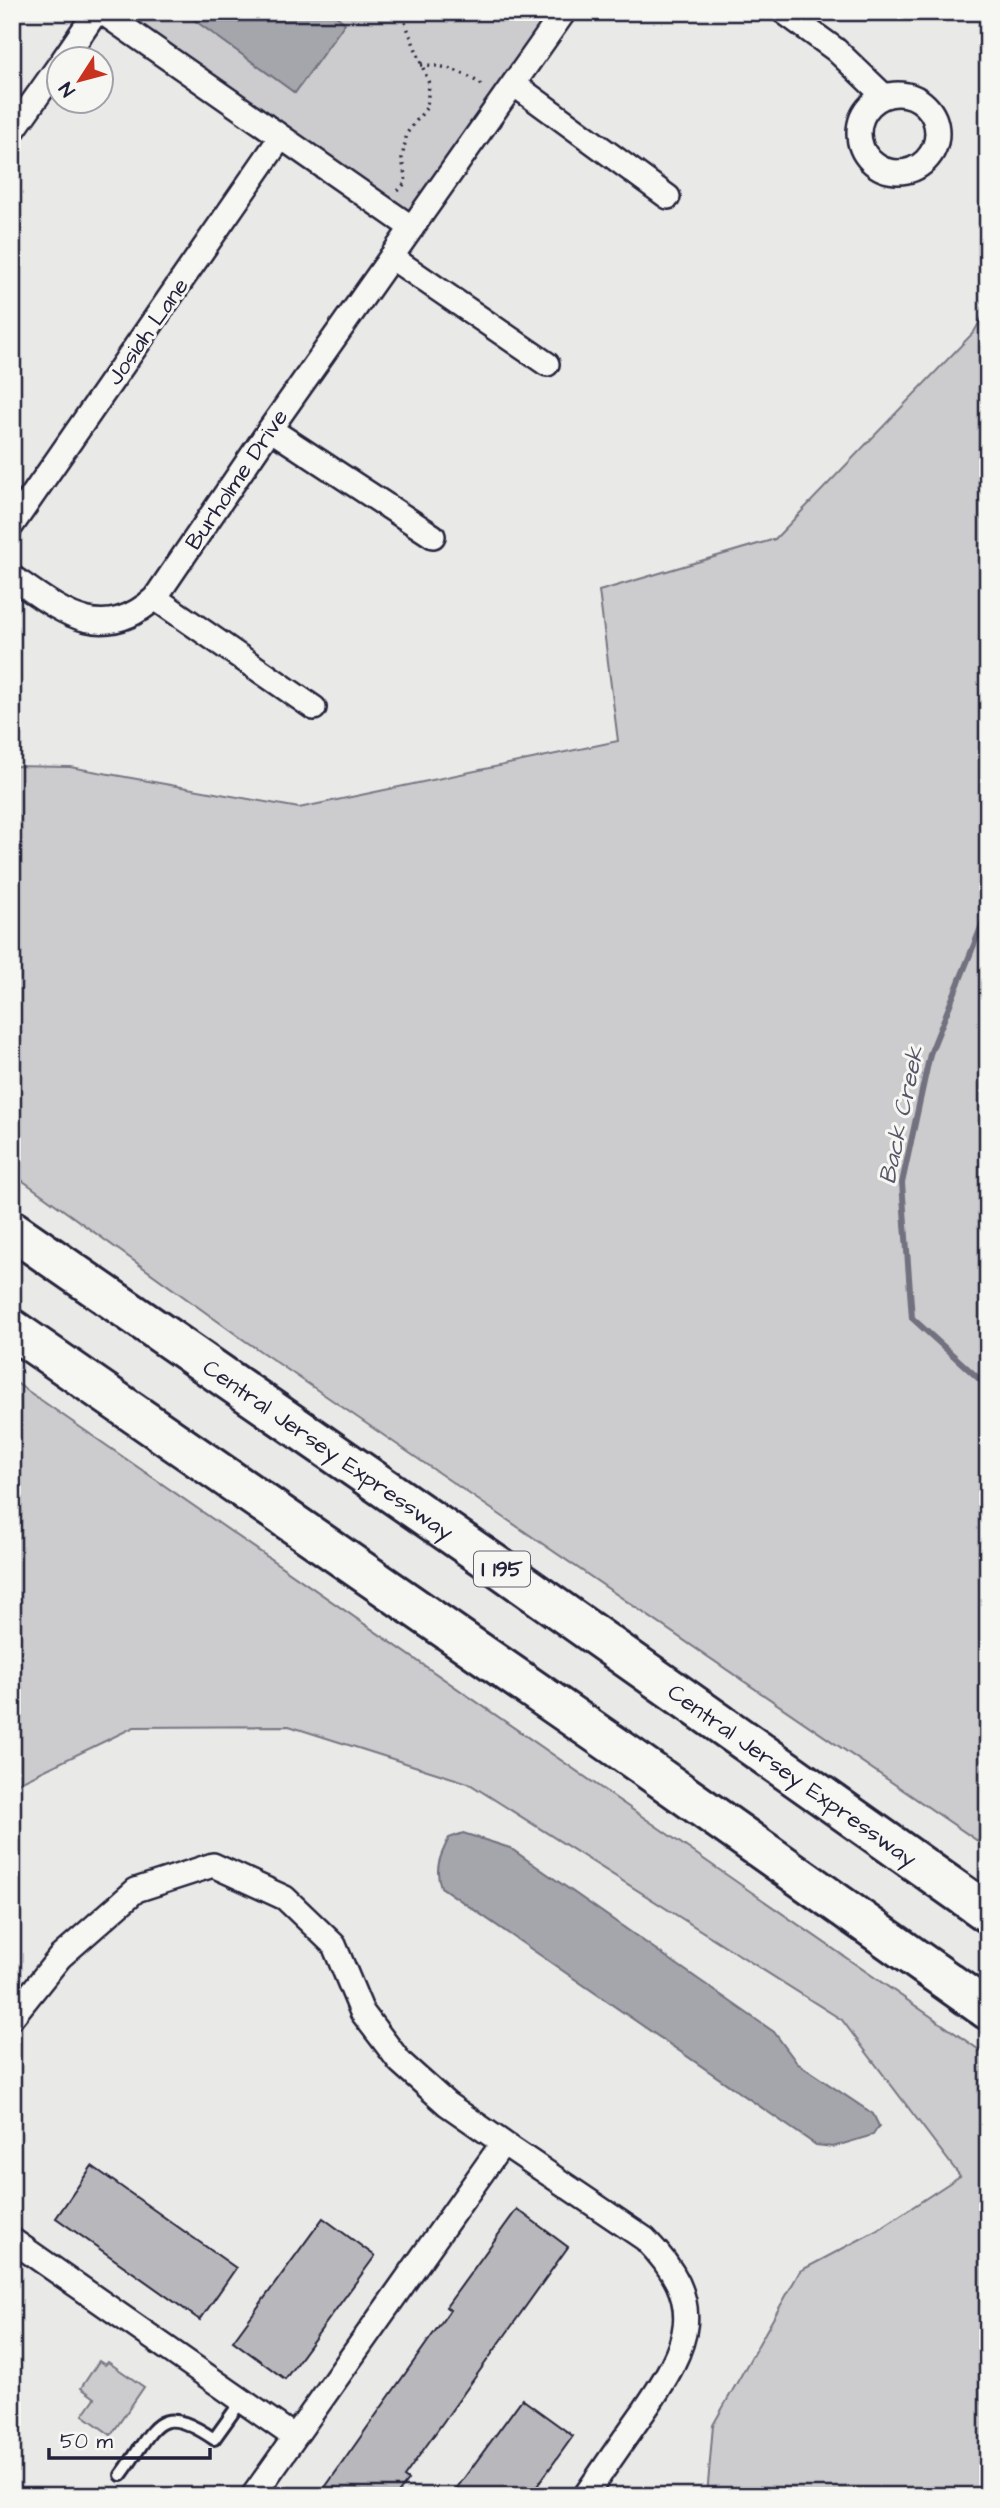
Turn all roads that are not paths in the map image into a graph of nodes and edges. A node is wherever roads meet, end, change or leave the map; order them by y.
1 (96, 12) edge
2 (102, 12) edge
3 (564, 12) edge
4 (784, 12) edge
5 (73, 46) edge
6 (46, 84) edge
7 (515, 85) junction
8 (884, 96) dead end
9 (12, 132) edge
10 (281, 137) junction
11 (668, 197) dead end
12 (412, 228) junction
13 (391, 257) junction
14 (547, 364) dead end
15 (270, 429) junction
16 (12, 525) edge
17 (433, 536) dead end
18 (12, 577) edge
19 (155, 598) junction
20 (314, 708) dead end
21 (12, 1230) edge
22 (12, 1329) edge
23 (988, 1913) edge
24 (988, 2010) edge
25 (12, 2017) edge
26 (503, 2143) junction
27 (12, 2240) edge
28 (242, 2400) junction
29 (293, 2436) junction
30 (121, 2475) dead end
31 (253, 2496) edge
32 (586, 2496) edge

1 - 5 street
2 - 10 street
3 - 7 street, Burholme Drive
4 - 8 street
6 - 9 street
7 - 11 street
7 - 12 street, Burholme Drive
10 - 12 street
10 - 16 street, Josiah Lane
12 - 13 street, Burholme Drive
13 - 14 street
13 - 15 street, Burholme Drive
15 - 17 street
15 - 19 street, Burholme Drive
18 - 19 street, Burholme Drive
19 - 20 street
21 - 23 highway, Central Jersey Expressway / I 195
22 - 24 highway
25 - 26 street
26 - 29 street
26 - 32 street
27 - 28 street
28 - 29 street
28 - 30 lane
29 - 31 street

